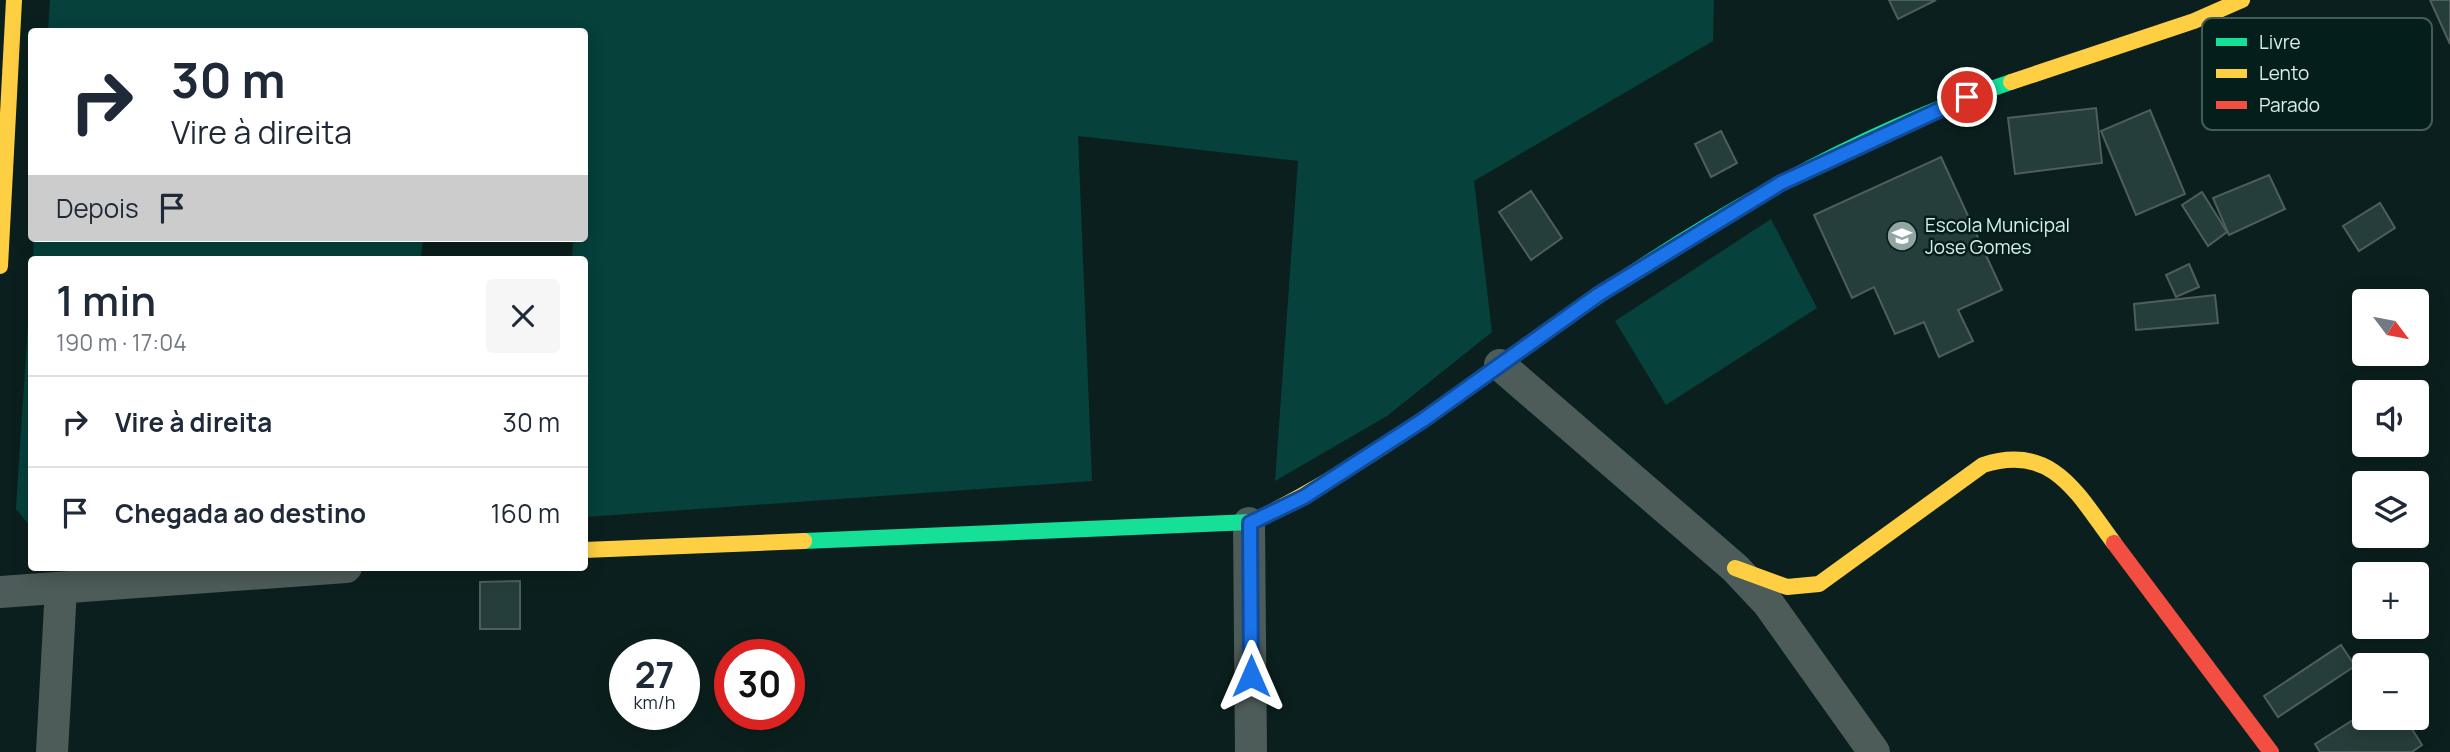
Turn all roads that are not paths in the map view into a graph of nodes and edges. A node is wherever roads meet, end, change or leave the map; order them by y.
1 (15, 0) edge
2 (2242, 0) edge
3 (0, 266) edge
4 (1500, 365) junction
5 (1250, 523) junction
6 (588, 550) edge
7 (1735, 568) junction
8 (292, 571) edge
9 (61, 588) junction
10 (0, 592) edge
11 (52, 752) edge
12 (1251, 752) edge
13 (1874, 752) edge
14 (2271, 752) edge

1 - 3 main road
2 - 4 main road
4 - 5 main road
4 - 7 street
5 - 6 main road
5 - 12 street
7 - 13 street
7 - 14 main road
8 - 9 street
9 - 10 street
9 - 11 street

